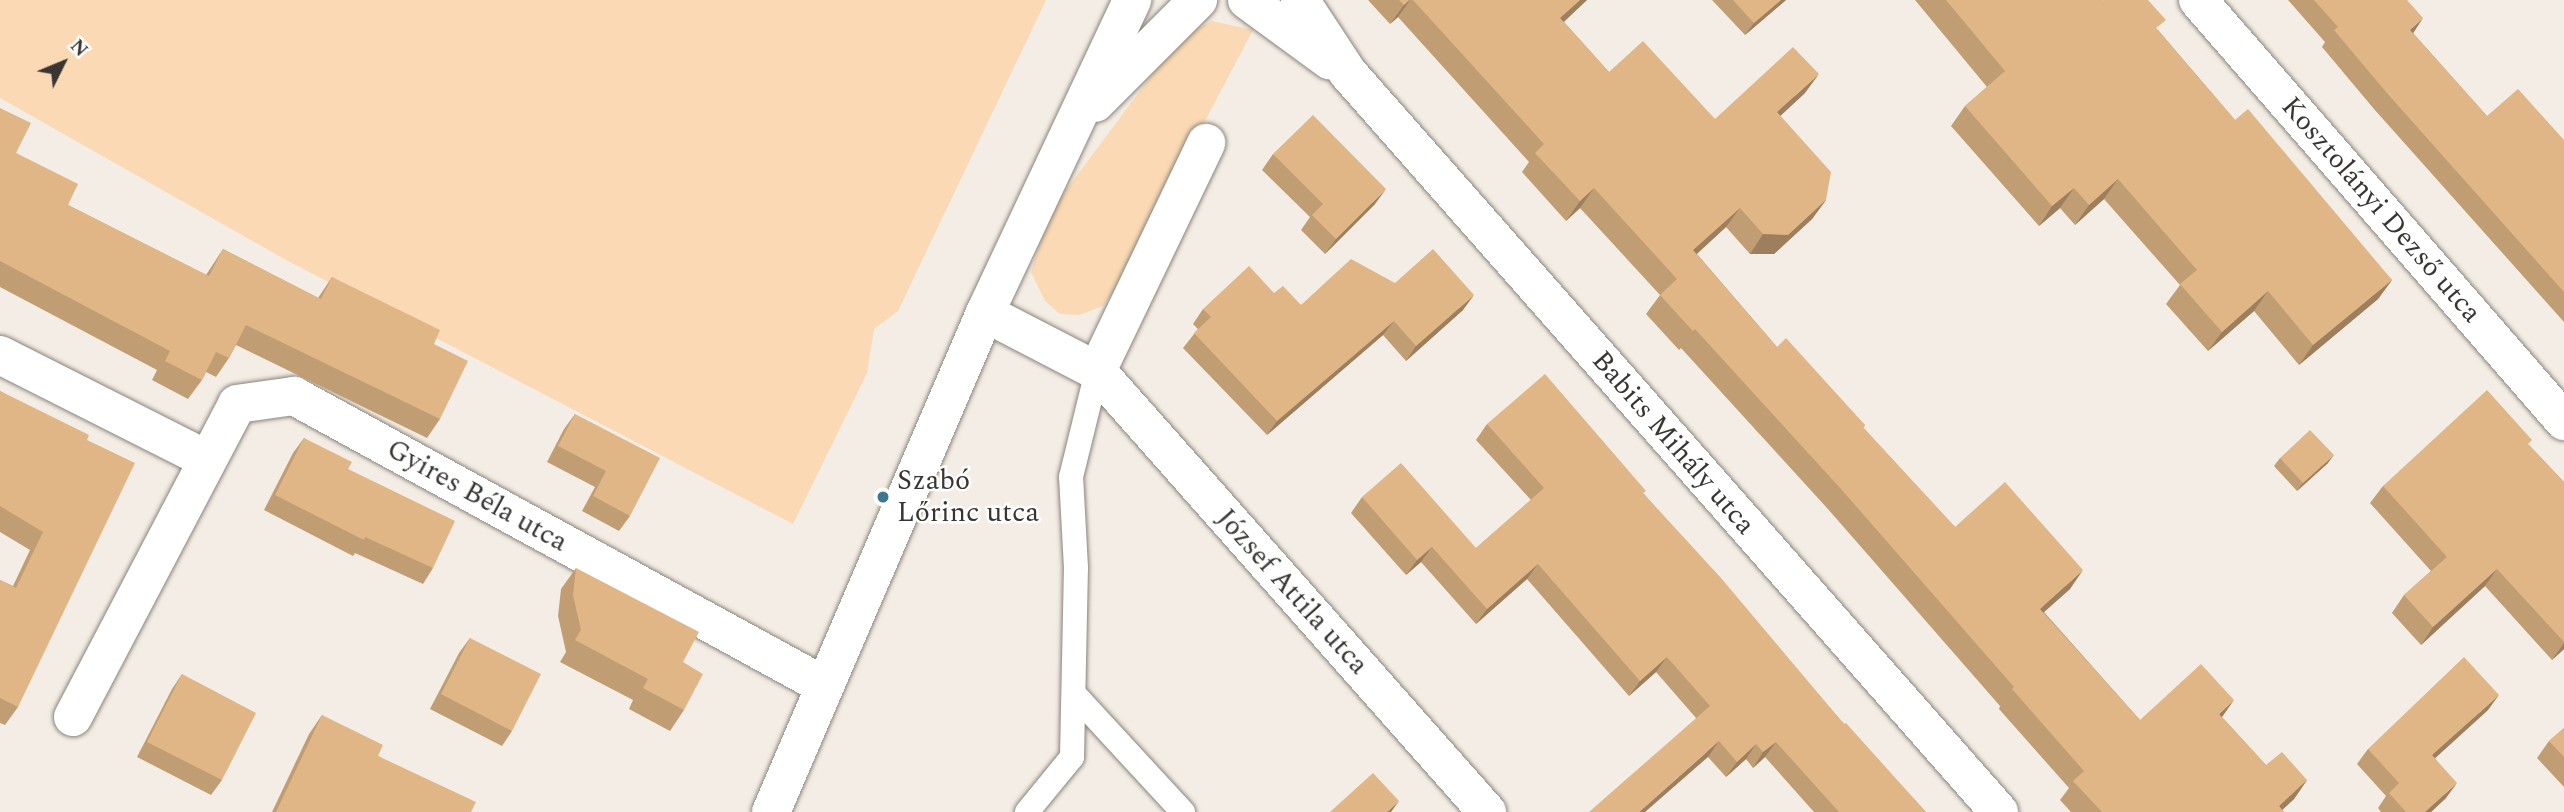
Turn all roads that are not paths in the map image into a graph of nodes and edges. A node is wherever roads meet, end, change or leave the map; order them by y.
1 (1132, 0) edge
2 (1198, 0) edge
3 (1210, 0) edge
4 (1247, 0) edge
5 (1300, 0) edge
6 (2199, 0) edge
7 (1348, 73) junction
8 (1079, 120) junction
9 (1206, 143) dead end
10 (985, 313) junction
11 (0, 355) edge
12 (1097, 371) junction
13 (2564, 421) edge
14 (206, 459) junction
15 (825, 686) junction
16 (1074, 694) junction
17 (73, 717) dead end
18 (771, 812) edge
19 (1027, 812) edge
20 (1183, 812) edge
21 (1488, 812) edge
22 (1999, 812) edge

1 - 8 street
2 - 3 street
2 - 8 street
4 - 7 street, Babits Mihály utca
5 - 7 street, Babits Mihály utca
6 - 13 street, Kosztolányi Dezső utca
7 - 22 street, Babits Mihály utca
8 - 10 street
9 - 12 street
10 - 12 street
10 - 15 street
11 - 14 street
12 - 16 lane
12 - 21 street, József Attila utca
14 - 15 street, Gyires Béla utca
14 - 17 street, Gyires Béla utca
15 - 18 street
16 - 19 lane
16 - 20 lane

